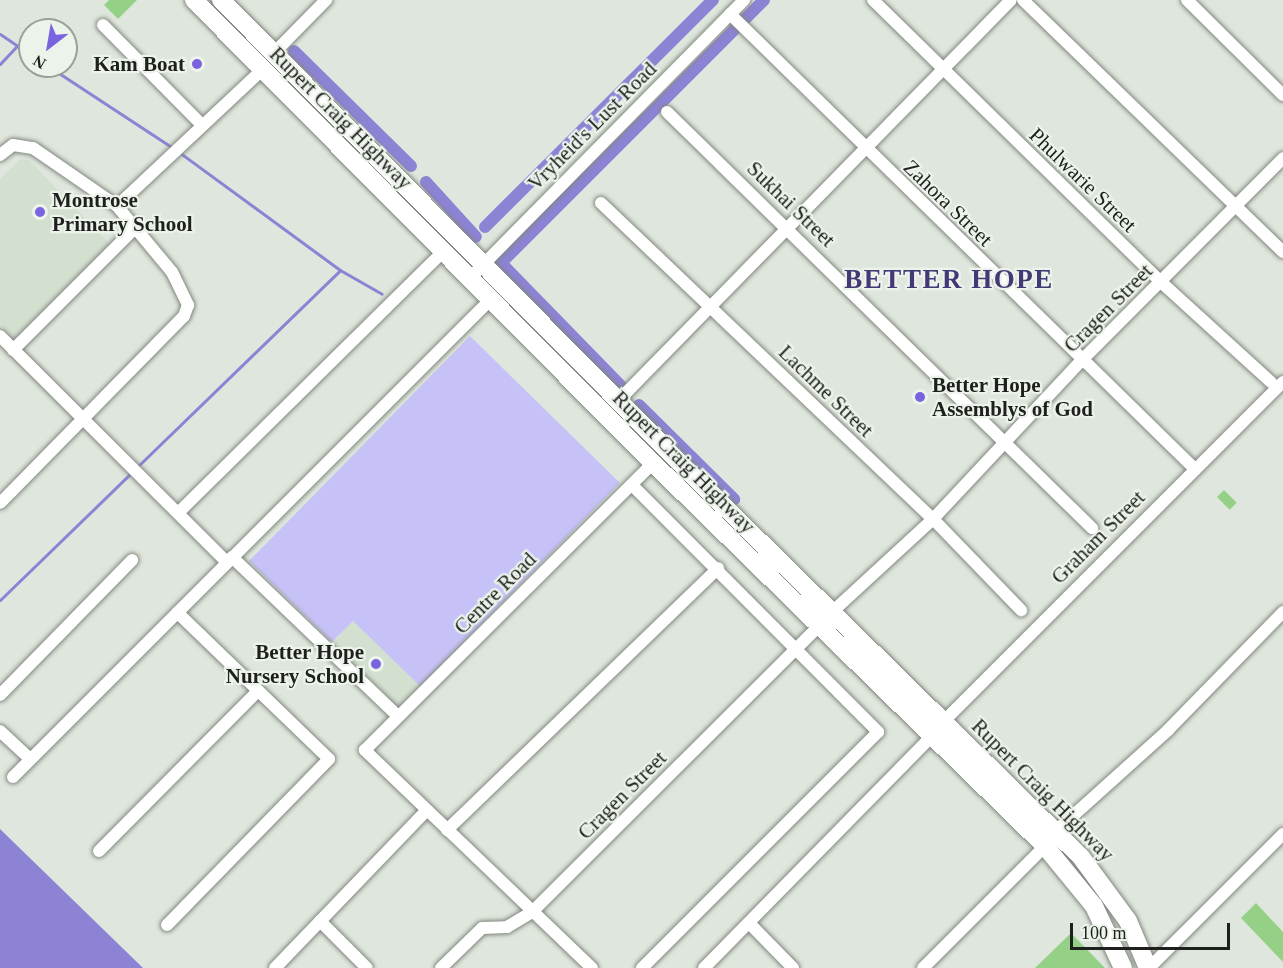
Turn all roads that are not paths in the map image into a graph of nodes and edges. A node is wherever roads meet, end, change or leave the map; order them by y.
1 (194, 0) edge
2 (221, 0) edge
3 (326, 0) edge
4 (744, 0) edge
5 (873, 0) edge
6 (1011, 0) edge
7 (1023, 0) edge
8 (1187, 0) edge
9 (732, 16) junction
10 (103, 25) dead end
11 (273, 54) junction
12 (942, 69) junction
13 (262, 70) junction
14 (1283, 95) edge
15 (667, 111) dead end
16 (201, 124) junction
17 (864, 149) junction
18 (0, 156) edge
19 (1283, 158) edge
20 (601, 203) dead end
21 (117, 206) junction
22 (1236, 206) junction
23 (789, 228) junction
24 (133, 230) junction
25 (1283, 252) edge
26 (442, 253) junction
27 (484, 263) junction
28 (469, 279) junction
29 (1161, 282) junction
30 (490, 300) junction
31 (711, 308) junction
32 (0, 336) edge
33 (13, 350) junction
34 (1082, 360) junction
35 (1277, 382) edge
36 (618, 401) junction
37 (84, 419) junction
38 (1004, 441) junction
39 (653, 463) junction
40 (1194, 468) junction
41 (634, 487) junction
42 (0, 503) edge
43 (178, 513) junction
44 (933, 519) junction
45 (1092, 528) dead end
46 (230, 559) junction
47 (132, 560) dead end
48 (718, 568) junction
49 (1021, 610) dead end
50 (177, 612) junction
51 (832, 612) junction
52 (1283, 612) edge
53 (818, 627) junction
54 (798, 650) junction
55 (258, 691) junction
56 (0, 695) edge
57 (398, 716) junction
58 (938, 729) junction
59 (0, 730) edge
60 (30, 759) junction
61 (13, 777) dead end
62 (427, 810) junction
63 (447, 830) junction
64 (1283, 834) edge
65 (1051, 839) junction
66 (99, 851) dead end
67 (532, 912) junction
68 (320, 921) junction
69 (749, 923) junction
70 (167, 925) dead end
71 (275, 968) edge
72 (367, 968) edge
73 (441, 968) edge
74 (592, 968) edge
75 (642, 968) edge
76 (704, 968) edge
77 (794, 968) edge
78 (923, 968) edge
79 (1123, 968) edge
80 (1149, 968) edge

1 - 13 main road, Rupert Craig Highway
2 - 11 main road, Rupert Craig Highway
3 - 11 street
4 - 9 street, Vryheid's Lust Road
5 - 12 street, Phulwarie Street
6 - 12 street
7 - 22 street
8 - 14 street
9 - 17 street, Zahora Street
9 - 27 street, Vryheid's Lust Road
10 - 16 street
11 - 27 main road, Rupert Craig Highway
12 - 17 street
12 - 29 street, Phulwarie Street
13 - 16 street
13 - 26 main road, Rupert Craig Highway
15 - 23 street, Sukhai Street
16 - 21 street
17 - 23 street
17 - 34 street, Zahora Street
18 - 21 street
19 - 22 street, Cragen Street
20 - 31 street, Lachme Street
21 - 24 street
22 - 25 street
22 - 29 street, Cragen Street
23 - 31 street
23 - 38 street, Sukhai Street
24 - 33 street
24 - 37 street
26 - 28 main road, Rupert Craig Highway
26 - 43 street
27 - 28 street, Vryheid's Lust Road
27 - 36 main road, Rupert Craig Highway
28 - 30 main road, Rupert Craig Highway
29 - 34 street, Cragen Street
29 - 35 street, Phulwarie Street
30 - 39 main road, Rupert Craig Highway
30 - 46 street
31 - 36 street
31 - 44 street, Lachme Street
32 - 33 street
33 - 37 street
34 - 38 street, Cragen Street
34 - 40 street, Zahora Street
35 - 40 street, Graham Street
36 - 51 main road, Rupert Craig Highway
37 - 42 street
37 - 43 street
38 - 44 street, Cragen Street
38 - 45 street, Sukhai Street
39 - 41 street, Centre Road
39 - 53 main road, Rupert Craig Highway
40 - 58 street, Graham Street
41 - 48 street
41 - 57 street, Centre Road
43 - 46 street
44 - 49 street, Lachme Street
44 - 51 street, Cragen Street
46 - 50 street
46 - 57 street
47 - 56 street
48 - 54 street
48 - 63 street
50 - 55 street
50 - 60 street
51 - 58 main road, Rupert Craig Highway
52 - 65 street
53 - 54 street, Cragen Street
53 - 58 main road, Rupert Craig Highway
54 - 67 street, Cragen Street
54 - 75 street
55 - 66 street
55 - 70 street
57 - 62 street, Centre Road
58 - 65 main road, Rupert Craig Highway
58 - 69 street, Graham Street
59 - 60 street
60 - 61 street
62 - 63 street
62 - 68 street
63 - 67 street
64 - 80 street
65 - 78 street
65 - 79 main road, Rupert Craig Highway
65 - 80 main road, Rupert Craig Highway
67 - 73 street, Cragen Street
67 - 74 street
68 - 71 street
68 - 72 street
69 - 76 street, Graham Street
69 - 77 street

